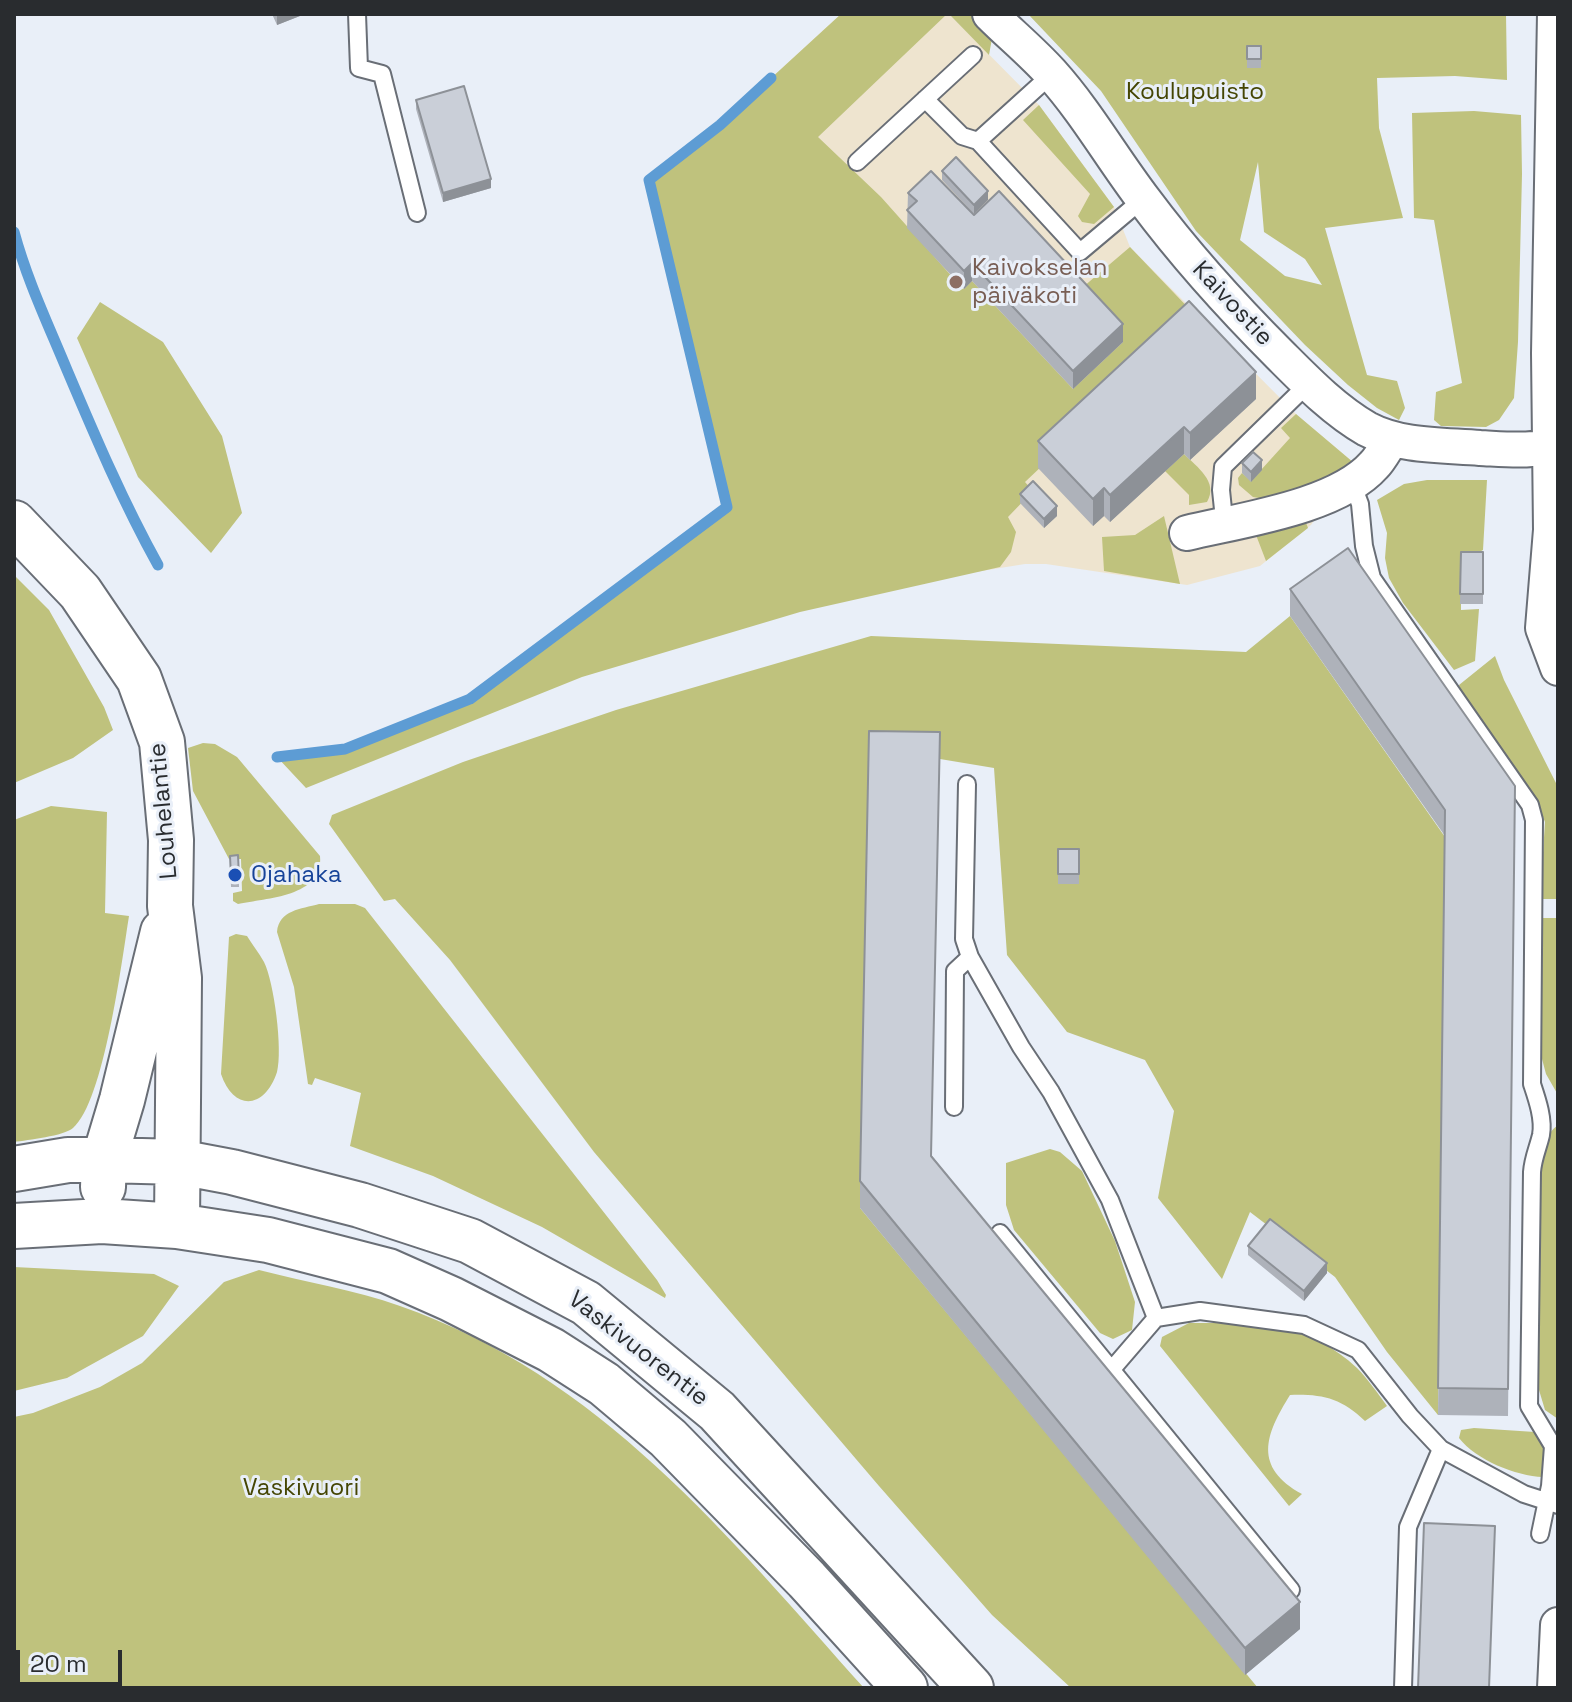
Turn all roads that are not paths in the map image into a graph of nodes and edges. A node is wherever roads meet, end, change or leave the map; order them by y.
1 (357, 14) edge
2 (990, 14) edge
3 (1555, 14) edge
4 (973, 55) dead end
5 (1052, 74) junction
6 (925, 99) junction
7 (978, 141) junction
8 (857, 162) dead end
9 (1143, 199) junction
10 (417, 213) dead end
11 (1309, 383) junction
12 (1392, 439) junction
13 (1555, 444) edge
14 (1352, 483) junction
15 (14, 523) edge
16 (1225, 531) junction
17 (1187, 533) dead end
18 (1558, 668) edge
19 (967, 784) dead end
20 (170, 906) junction
21 (970, 957) junction
22 (954, 1107) dead end
23 (104, 1160) junction
24 (179, 1162) junction
25 (14, 1169) edge
26 (102, 1221) junction
27 (14, 1226) edge
28 (177, 1226) junction
29 (1000, 1233) dead end
30 (1156, 1318) junction
31 (1113, 1368) junction
32 (1441, 1449) junction
33 (1552, 1503) edge
34 (1540, 1534) dead end
35 (1291, 1590) edge
36 (1558, 1625) edge
37 (905, 1688) edge
38 (971, 1688) edge
39 (1403, 1688) edge
40 (1555, 1688) edge

1 - 10 lane
2 - 5 street, Kaivostie
3 - 13 street
4 - 6 lane
5 - 7 lane
5 - 9 street, Kaivostie
6 - 7 lane
6 - 8 lane
7 - 9 lane
9 - 11 street, Kaivostie
11 - 12 street, Kaivostie
11 - 16 lane
12 - 13 street, Kaivostie
12 - 14 street
13 - 18 street
14 - 16 street
14 - 33 lane
15 - 20 main road, Louhelantie
16 - 17 street
19 - 21 lane
20 - 23 main road, Louhelantie
20 - 24 main road, Louhelantie
21 - 22 lane
21 - 30 lane
23 - 24 main road, Vaskivuorentie
23 - 25 main road, Vaskivuorentie
23 - 26 main road, Louhelantie
24 - 28 main road, Louhelantie
24 - 38 main road, Vaskivuorentie
26 - 27 main road, Vaskivuorentie
26 - 28 main road, Vaskivuorentie
28 - 37 main road, Vaskivuorentie
29 - 31 lane
30 - 31 lane
30 - 32 lane
31 - 35 lane
32 - 33 lane
32 - 39 lane
33 - 34 lane
36 - 40 street

